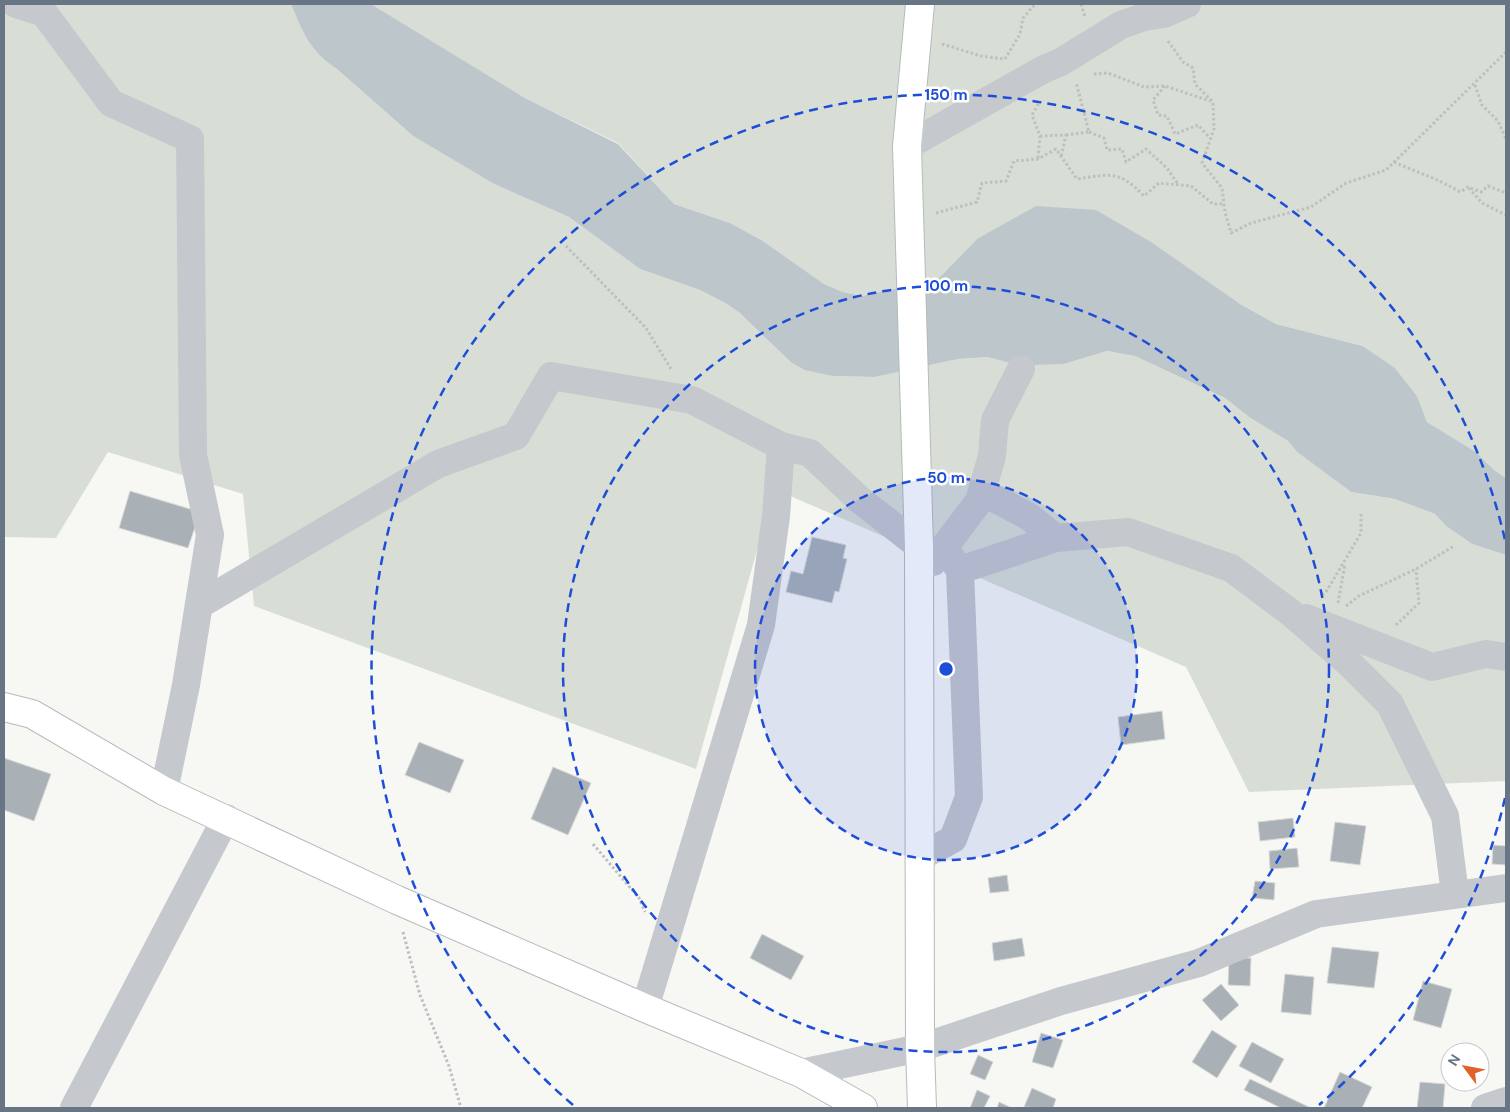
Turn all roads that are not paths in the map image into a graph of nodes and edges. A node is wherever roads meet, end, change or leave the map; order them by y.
1 (16, 4) edge
2 (920, 4) edge
3 (1187, 4) edge
4 (907, 146) junction
5 (1020, 369) dead end
6 (781, 446) junction
7 (982, 492) junction
8 (1056, 538) junction
9 (931, 547) junction
10 (960, 570) junction
11 (198, 605) junction
12 (1291, 614) junction
13 (1506, 657) edge
14 (4, 707) edge
15 (164, 791) junction
16 (226, 818) junction
17 (920, 857) junction
18 (1506, 888) edge
19 (1454, 894) junction
20 (644, 1008) junction
21 (920, 1048) junction
22 (801, 1073) junction
23 (1506, 1101) edge
24 (74, 1108) edge
25 (863, 1108) edge
26 (922, 1108) edge
27 (1485, 1108) edge

1 - 11 street
2 - 4 main road
3 - 4 street
4 - 9 main road
5 - 7 street
6 - 9 street
6 - 11 street
6 - 20 street
7 - 8 street
7 - 9 street
8 - 10 street
8 - 12 street
9 - 10 street
9 - 17 main road
10 - 17 street
11 - 15 street
12 - 13 street
12 - 19 street
14 - 15 main road
15 - 16 main road
16 - 20 main road
16 - 24 street
17 - 21 main road
18 - 19 street
19 - 21 street
20 - 22 main road
21 - 22 street
21 - 26 main road
22 - 25 main road
23 - 27 street

